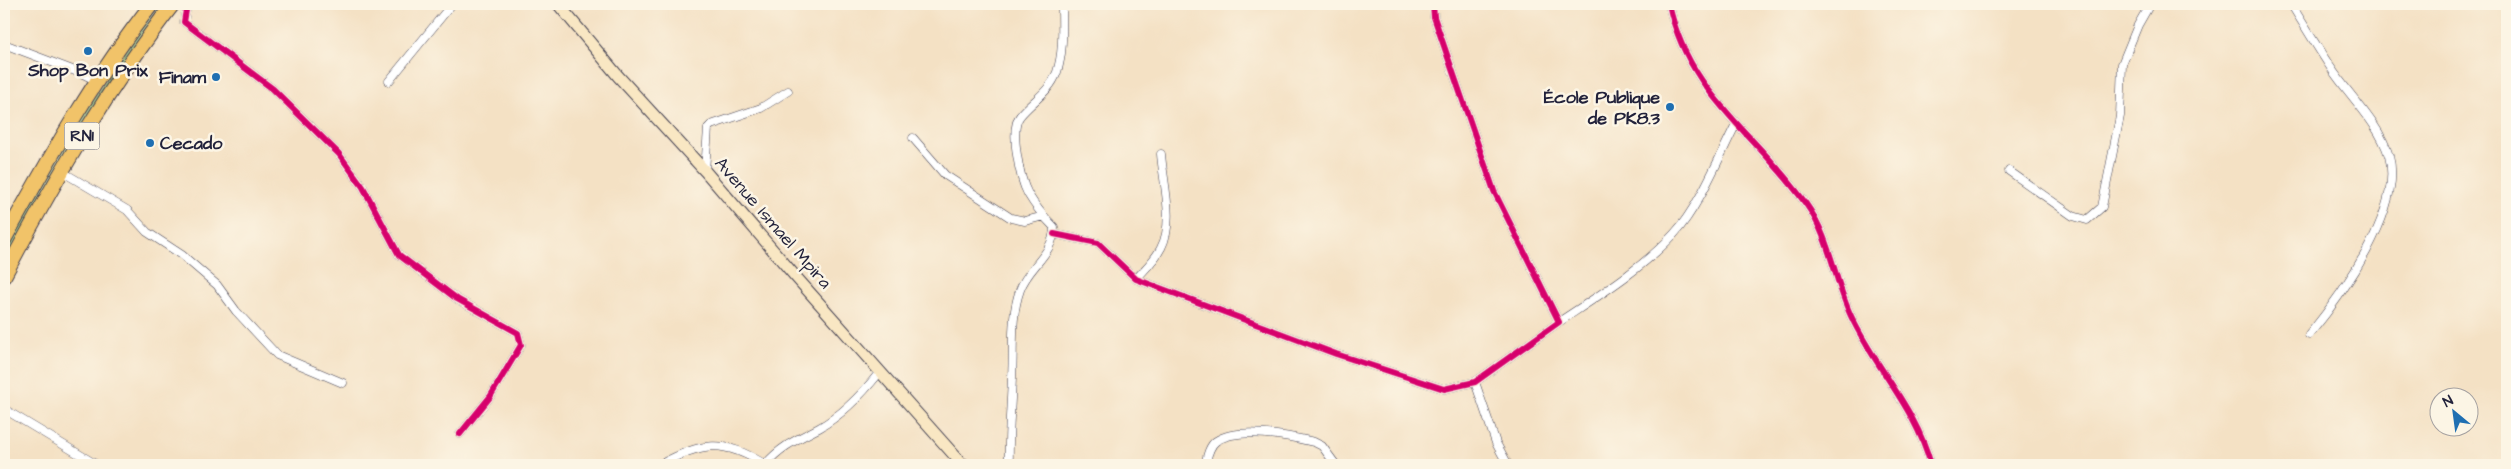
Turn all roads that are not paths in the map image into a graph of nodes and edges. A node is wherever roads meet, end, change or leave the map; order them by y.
1 (152, 4) edge
2 (172, 4) edge
3 (187, 4) edge
4 (452, 4) edge
5 (558, 4) edge
6 (1062, 4) edge
7 (1433, 4) edge
8 (1669, 4) edge
9 (2150, 4) edge
10 (2291, 4) edge
11 (4, 44) edge
12 (97, 81) junction
13 (389, 82) dead end
14 (788, 91) dead end
15 (1736, 124) junction
16 (913, 138) dead end
17 (1161, 154) dead end
18 (61, 171) junction
19 (705, 171) junction
20 (2009, 171) dead end
21 (1044, 216) junction
22 (1054, 234) junction
23 (4, 240) edge
24 (4, 276) edge
25 (1136, 279) junction
26 (1559, 322) junction
27 (2309, 335) dead end
28 (879, 373) junction
29 (1475, 382) junction
30 (344, 384) dead end
31 (4, 410) edge
32 (460, 434) dead end
33 (97, 465) edge
34 (659, 465) edge
35 (766, 465) edge
36 (963, 465) edge
37 (1008, 465) edge
38 (1205, 465) edge
39 (1336, 465) edge
40 (1508, 465) edge
41 (1931, 465) edge

1 - 12 highway, RN1
2 - 18 highway, RN1
3 - 32 street
4 - 13 street
5 - 19 main road, Avenue Ismael Mpira
6 - 21 street
7 - 26 street
8 - 15 street
9 - 20 street
10 - 27 street
11 - 12 street
12 - 23 highway, RN1
14 - 19 street
15 - 26 street
15 - 41 street
16 - 21 street
17 - 25 street
18 - 24 highway, RN1
18 - 30 street
19 - 28 main road, Avenue Ismael Mpira
21 - 22 street
22 - 25 street
22 - 37 street
25 - 29 street
26 - 29 street
28 - 35 street
28 - 36 main road, Avenue Ismael Mpira
29 - 40 street
31 - 33 street
34 - 35 street
38 - 39 street

